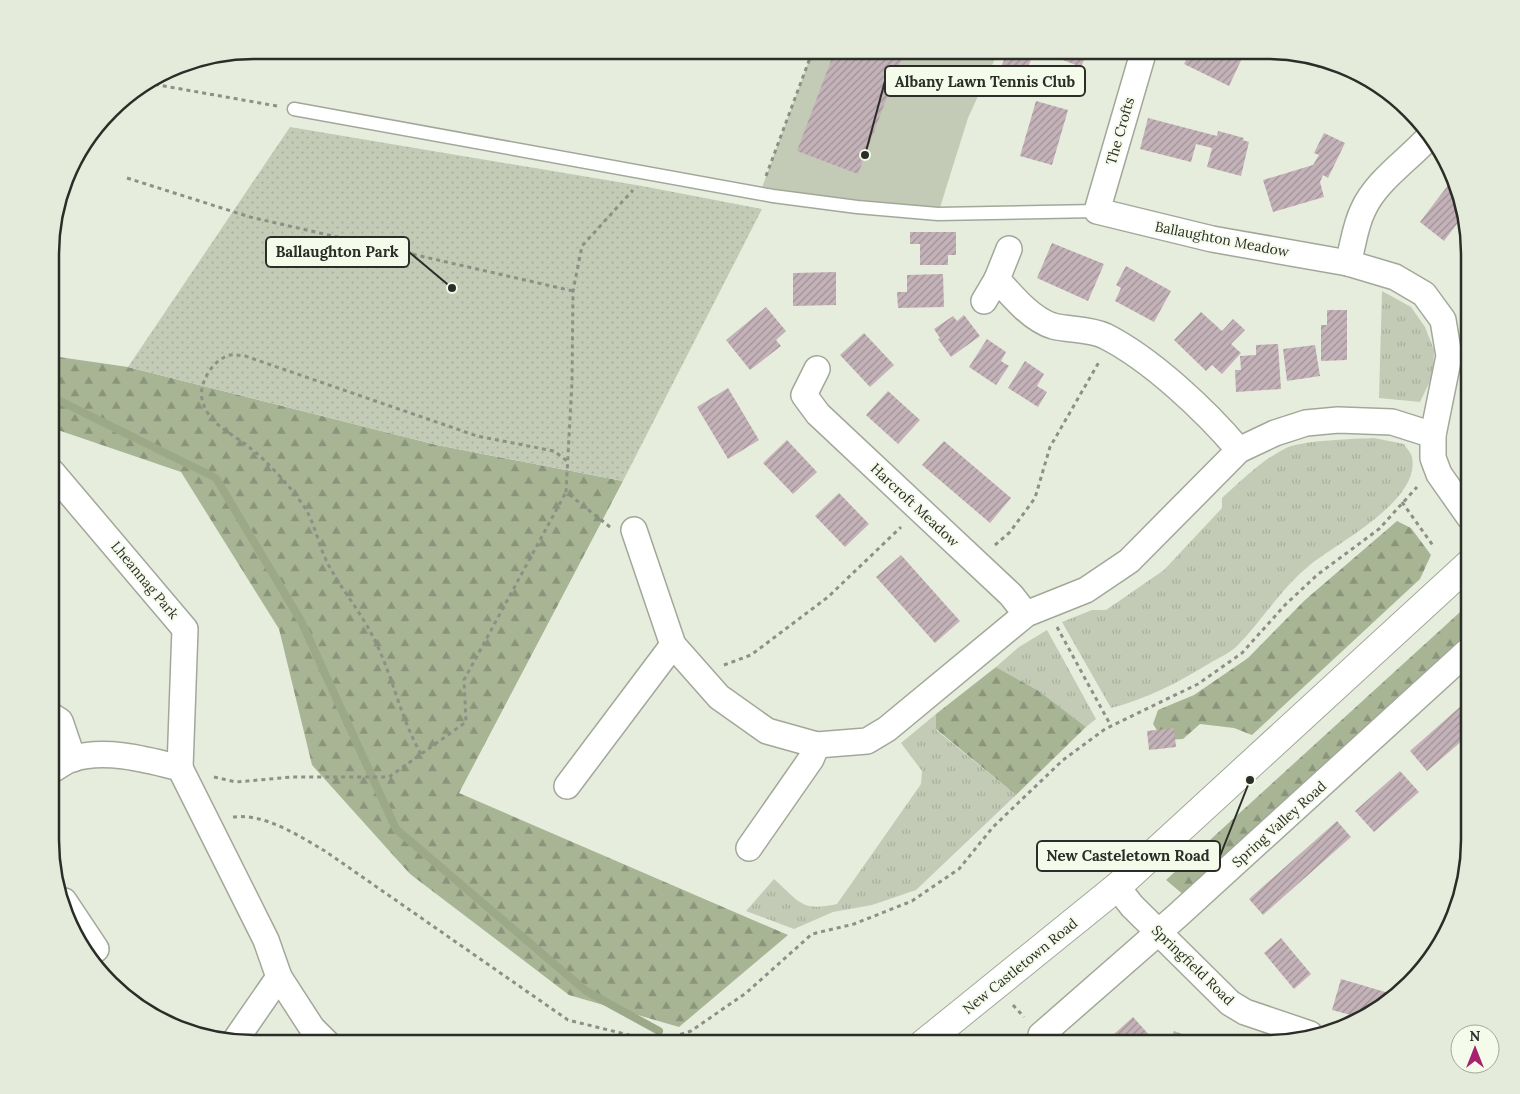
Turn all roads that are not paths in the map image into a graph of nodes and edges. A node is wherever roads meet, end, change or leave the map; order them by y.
1 (1141, 59) edge
2 (294, 109) road end
3 (1425, 141) edge
4 (1097, 211) junction
5 (1009, 249) dead end
6 (1348, 263) junction
7 (997, 279) junction
8 (984, 301) dead end
9 (816, 369) dead end
10 (1433, 435) junction
11 (1239, 450) junction
12 (59, 480) edge
13 (1461, 505) edge
14 (638, 541) road end
15 (1461, 571) edge
16 (1037, 610) junction
17 (673, 645) junction
18 (1461, 657) edge
19 (59, 720) edge
20 (817, 745) junction
21 (62, 765) edge
22 (180, 768) junction
23 (566, 786) dead end
24 (749, 848) dead end
25 (1116, 887) junction
26 (75, 918) edge
27 (1158, 933) junction
28 (94, 951) edge
29 (279, 976) junction
30 (1035, 1029) road end
31 (1302, 1031) edge
32 (239, 1035) edge
33 (319, 1035) edge
34 (934, 1035) edge

1 - 4 street, The Crofts
2 - 4 lane
3 - 6 street
4 - 6 street, Ballaughton Meadow
5 - 7 street
6 - 10 street, Ballaughton Meadow
7 - 8 street
7 - 11 street
9 - 16 street, Harcroft Meadow
10 - 11 street
10 - 13 street
11 - 16 street
12 - 22 street, Lheannag Park
14 - 17 street
15 - 25 highway
16 - 20 street
17 - 20 street
17 - 23 street
18 - 27 street, Spring Valley Road
19 - 21 street
20 - 24 street
21 - 22 street
22 - 29 street, Lheannag Park
25 - 27 street, Springfield Road
25 - 34 highway, New Castletown Road
26 - 28 street
27 - 30 street, Spring Valley Road
27 - 31 street, Springfield Road
29 - 32 street
29 - 33 street, Lheannag Park

